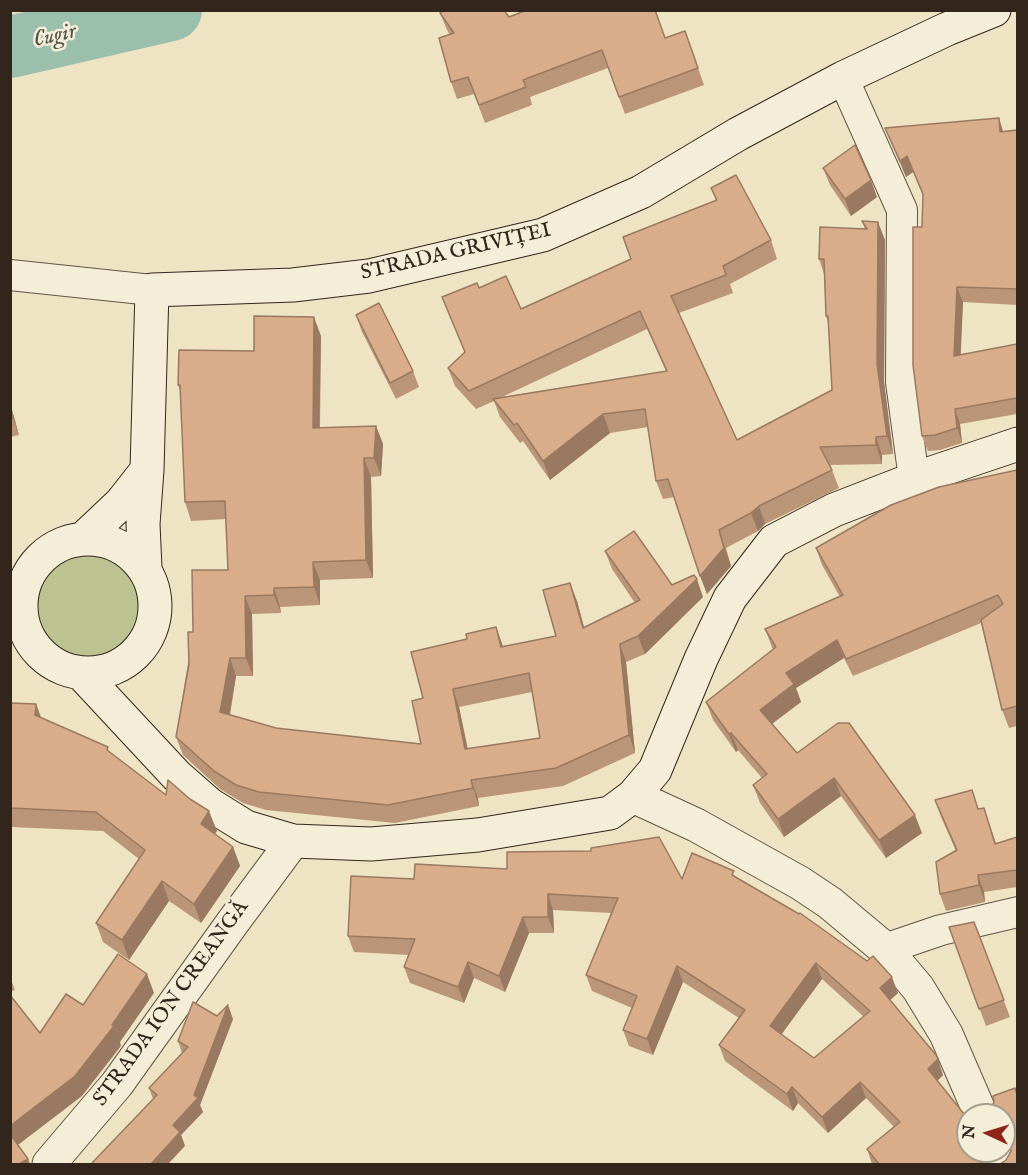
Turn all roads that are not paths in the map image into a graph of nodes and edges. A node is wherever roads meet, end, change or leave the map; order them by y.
1 (994, 10) edge
2 (843, 78) junction
3 (10, 275) edge
4 (152, 290) junction
5 (1017, 444) edge
6 (147, 470) junction
7 (914, 479) junction
8 (84, 538) junction
9 (51, 549) junction
10 (10, 555) edge
11 (145, 568) junction
12 (26, 651) edge
13 (82, 674) junction
14 (633, 796) junction
15 (293, 841) junction
16 (1017, 912) edge
17 (885, 949) junction
18 (976, 1103) edge
19 (49, 1164) edge

1 - 2 main road, STRADA GRIVIȚEI
2 - 4 main road, STRADA GRIVIȚEI
2 - 7 street
3 - 4 street, STRADA GRIVIȚEI
4 - 6 main road
5 - 7 main road
6 - 8 main road
6 - 11 main road
7 - 14 main road
8 - 9 main road
8 - 11 main road
9 - 10 main road
9 - 12 main road
11 - 13 main road
12 - 13 main road
13 - 15 main road
14 - 15 main road
14 - 17 main road
15 - 19 main road, STRADA ION CREANGĂ
16 - 17 street
17 - 18 main road

